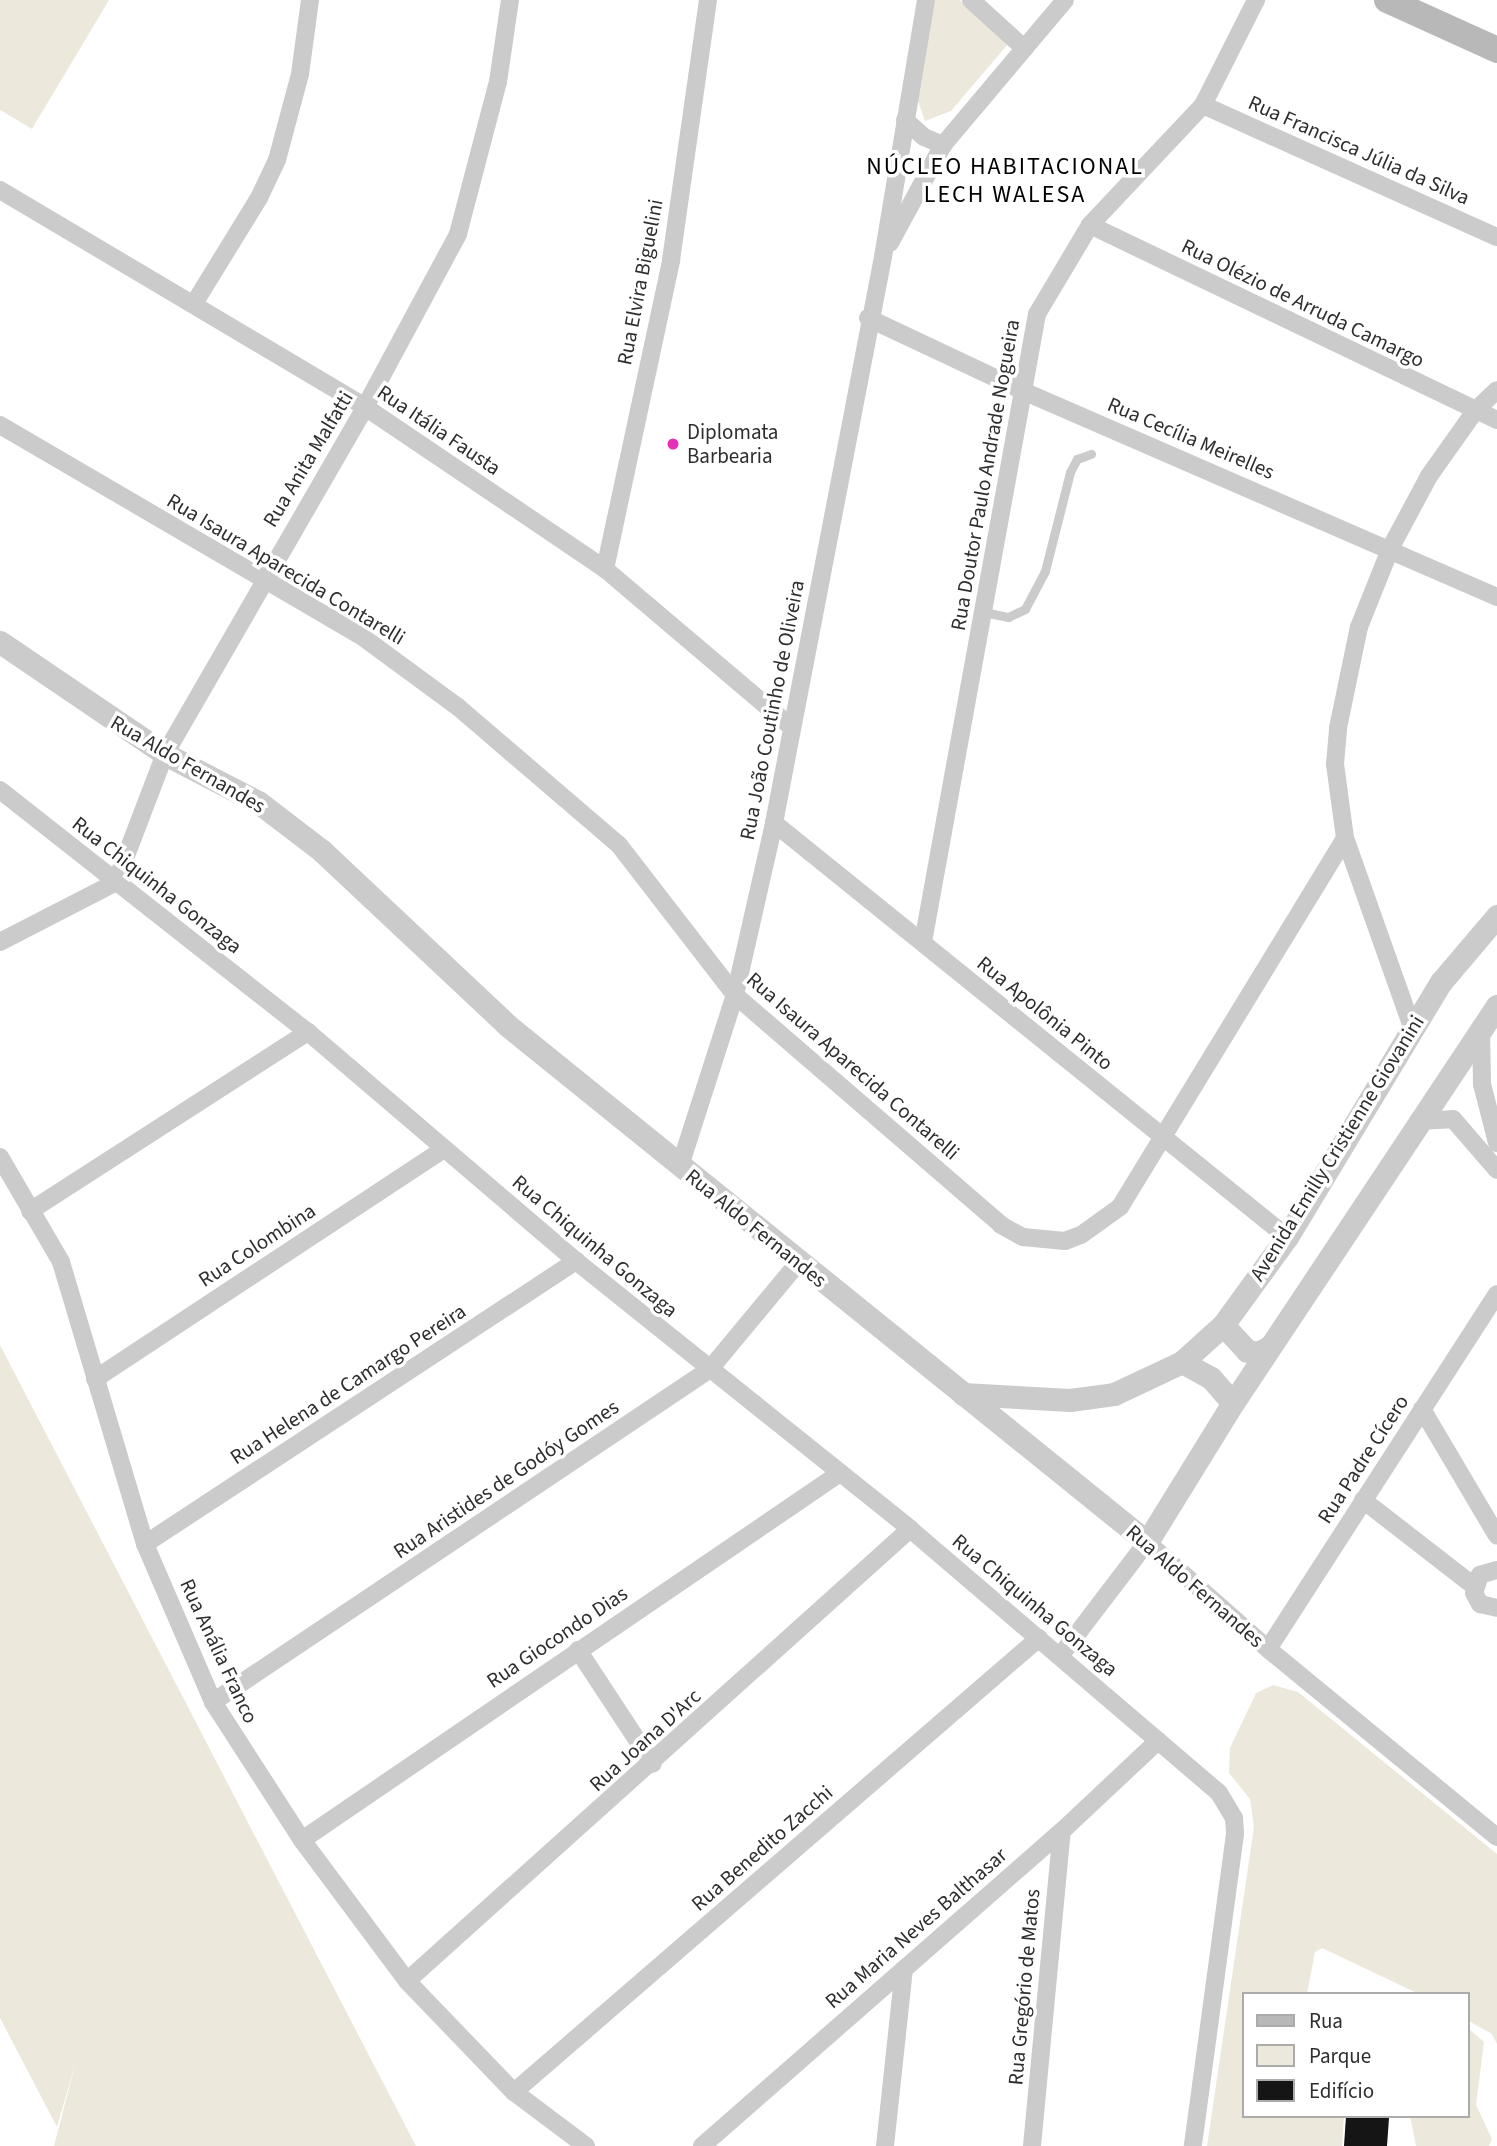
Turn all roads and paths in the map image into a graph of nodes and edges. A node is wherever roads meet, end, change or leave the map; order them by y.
1 (310, 0) edge
2 (510, 0) edge
3 (708, 0) edge
4 (926, 0) edge
5 (971, 0) edge
6 (1065, 0) edge
7 (1256, 0) edge
8 (1387, 0) edge
9 (1024, 48) junction
10 (1497, 50) edge
11 (1203, 105) junction
12 (905, 120) junction
13 (943, 145) junction
14 (0, 190) edge
15 (1090, 225) junction
16 (1497, 237) edge
17 (883, 257) junction
18 (195, 302) junction
19 (868, 318) junction
20 (1497, 390) edge
21 (1023, 391) junction
22 (365, 407) junction
23 (1475, 411) junction
24 (1497, 420) edge
25 (0, 425) edge
26 (1091, 454) dead end
27 (1391, 547) junction
28 (605, 569) junction
29 (263, 579) junction
30 (1497, 597) edge
31 (984, 612) junction
32 (0, 642) edge
33 (790, 726) junction
34 (165, 754) junction
35 (0, 790) edge
36 (774, 822) junction
37 (1345, 838) junction
38 (116, 882) junction
39 (1497, 916) edge
40 (0, 942) edge
41 (923, 942) junction
42 (735, 995) junction
43 (1497, 1006) edge
44 (1412, 1027) junction
45 (1481, 1027) junction
46 (308, 1032) junction
47 (1418, 1121) junction
48 (1163, 1139) junction
49 (1497, 1143) edge
50 (444, 1149) junction
51 (0, 1157) edge
52 (680, 1166) junction
53 (1497, 1170) edge
54 (30, 1211) junction
55 (1287, 1237) junction
56 (576, 1261) junction
57 (798, 1263) junction
58 (1497, 1294) edge
59 (1223, 1325) junction
60 (1269, 1347) junction
61 (1182, 1362) junction
62 (710, 1369) junction
63 (95, 1379) junction
64 (963, 1394) junction
65 (1233, 1403) junction
66 (1422, 1409) junction
67 (840, 1473) junction
68 (1363, 1500) junction
69 (910, 1529) junction
70 (1497, 1536) edge
71 (1147, 1542) junction
72 (145, 1544) junction
73 (1497, 1570) edge
74 (1474, 1586) junction
75 (1497, 1608) edge
76 (1039, 1638) junction
77 (1268, 1648) junction
78 (578, 1650) junction
79 (1060, 1655) junction
80 (213, 1702) junction
81 (1158, 1741) junction
82 (653, 1764) junction
83 (1062, 1831) junction
84 (1497, 1837) edge
85 (302, 1840) junction
86 (904, 1969) junction
87 (407, 1981) junction
88 (513, 2092) junction
89 (586, 2146) edge
90 (702, 2146) edge
91 (885, 2146) edge
92 (1032, 2146) edge
93 (1193, 2146) edge

1 - 18 street
2 - 22 street, Rua Anita Malfatti
3 - 28 street, Rua Elvira Biguelini
4 - 12 street
5 - 9 street
6 - 9 street
7 - 11 street, Rua Doutor Paulo Andrade Nogueira
8 - 10 main road
9 - 13 street
11 - 15 street, Rua Doutor Paulo Andrade Nogueira
11 - 16 street, Rua Francisca Júlia da Silva
12 - 13 street
12 - 17 street
13 - 17 street
14 - 18 street, Rua Itália Fausta
15 - 21 street, Rua Doutor Paulo Andrade Nogueira
15 - 23 street, Rua Olézio de Arruda Camargo
17 - 19 street, Rua João Coutinho de Oliveira
18 - 22 street, Rua Itália Fausta
19 - 21 street, Rua Cecília Meirelles
19 - 33 street, Rua João Coutinho de Oliveira
20 - 23 street
21 - 27 street, Rua Cecília Meirelles
21 - 31 street, Rua Doutor Paulo Andrade Nogueira
22 - 28 street, Rua Itália Fausta
22 - 29 street, Rua Anita Malfatti
23 - 24 street, Rua Olézio de Arruda Camargo
23 - 27 street
25 - 29 street, Rua Isaura Aparecida Contarelli
26 - 31 lane
27 - 30 street, Rua Cecília Meirelles
27 - 37 street
28 - 33 street, Rua Itália Fausta
29 - 34 street, Rua Anita Malfatti
29 - 42 street, Rua Isaura Aparecida Contarelli
31 - 41 street, Rua Doutor Paulo Andrade Nogueira
32 - 34 street, Rua Aldo Fernandes
33 - 36 street, Rua João Coutinho de Oliveira
34 - 38 street, Rua Anita Malfatti
34 - 52 street, Rua Aldo Fernandes
35 - 38 street, Rua Chiquinha Gonzaga
36 - 41 street, Rua Apolônia Pinto
36 - 42 street, Rua João Coutinho de Oliveira
37 - 44 street
37 - 48 street, Rua Isaura Aparecida Contarelli
38 - 40 street
38 - 46 street, Rua Chiquinha Gonzaga
39 - 44 street, Avenida Emilly Cristienne Giovanini
41 - 48 street, Rua Apolônia Pinto
42 - 48 street, Rua Isaura Aparecida Contarelli
42 - 52 street, Rua João Coutinho de Oliveira
43 - 45 street
44 - 55 street, Avenida Emilly Cristienne Giovanini
45 - 47 street
45 - 49 street
46 - 50 street, Rua Chiquinha Gonzaga
46 - 54 street
47 - 53 street
47 - 60 street
48 - 55 street, Rua Apolônia Pinto
50 - 56 street, Rua Chiquinha Gonzaga
50 - 63 street, Rua Colombina
51 - 54 street, Rua Anália Franco
52 - 57 street, Rua Aldo Fernandes
54 - 63 street, Rua Anália Franco
55 - 59 street, Avenida Emilly Cristienne Giovanini
56 - 62 street, Rua Chiquinha Gonzaga
56 - 72 street, Rua Helena de Camargo Pereira
57 - 62 street, Rua Aristides de Godóy Gomes
57 - 64 street, Rua Aldo Fernandes
58 - 66 street, Rua Padre Cícero
59 - 60 street
59 - 61 street, Avenida Emilly Cristienne Giovanini
60 - 65 street
61 - 64 street, Avenida Emilly Cristienne Giovanini
61 - 65 street
62 - 67 street, Rua Chiquinha Gonzaga
62 - 80 street, Rua Aristides de Godóy Gomes
63 - 72 street, Rua Anália Franco
64 - 71 street, Rua Aldo Fernandes
65 - 71 street
66 - 68 street, Rua Padre Cícero
66 - 70 street
67 - 69 street, Rua Chiquinha Gonzaga
67 - 78 street, Rua Giocondo Dias
68 - 74 street
68 - 77 street, Rua Padre Cícero
69 - 76 street, Rua Chiquinha Gonzaga
69 - 82 street, Rua Joana D'Arc
71 - 77 street, Rua Aldo Fernandes
71 - 79 street
72 - 80 street, Rua Anália Franco
73 - 74 street
74 - 75 street
76 - 79 street, Rua Chiquinha Gonzaga
76 - 88 street, Rua Benedito Zacchi
77 - 84 street, Rua Aldo Fernandes
78 - 82 street
78 - 85 street, Rua Giocondo Dias
79 - 81 street, Rua Chiquinha Gonzaga
80 - 85 street, Rua Anália Franco
81 - 83 street, Rua Maria Neves Balthasar
81 - 93 street, Rua Chiquinha Gonzaga
82 - 87 street, Rua Joana D'Arc
83 - 86 street, Rua Maria Neves Balthasar
83 - 92 street, Rua Gregório de Matos
85 - 87 street, Rua Anália Franco
86 - 90 street, Rua Maria Neves Balthasar
86 - 91 street
87 - 88 street, Rua Anália Franco
88 - 89 street, Rua Anália Franco

